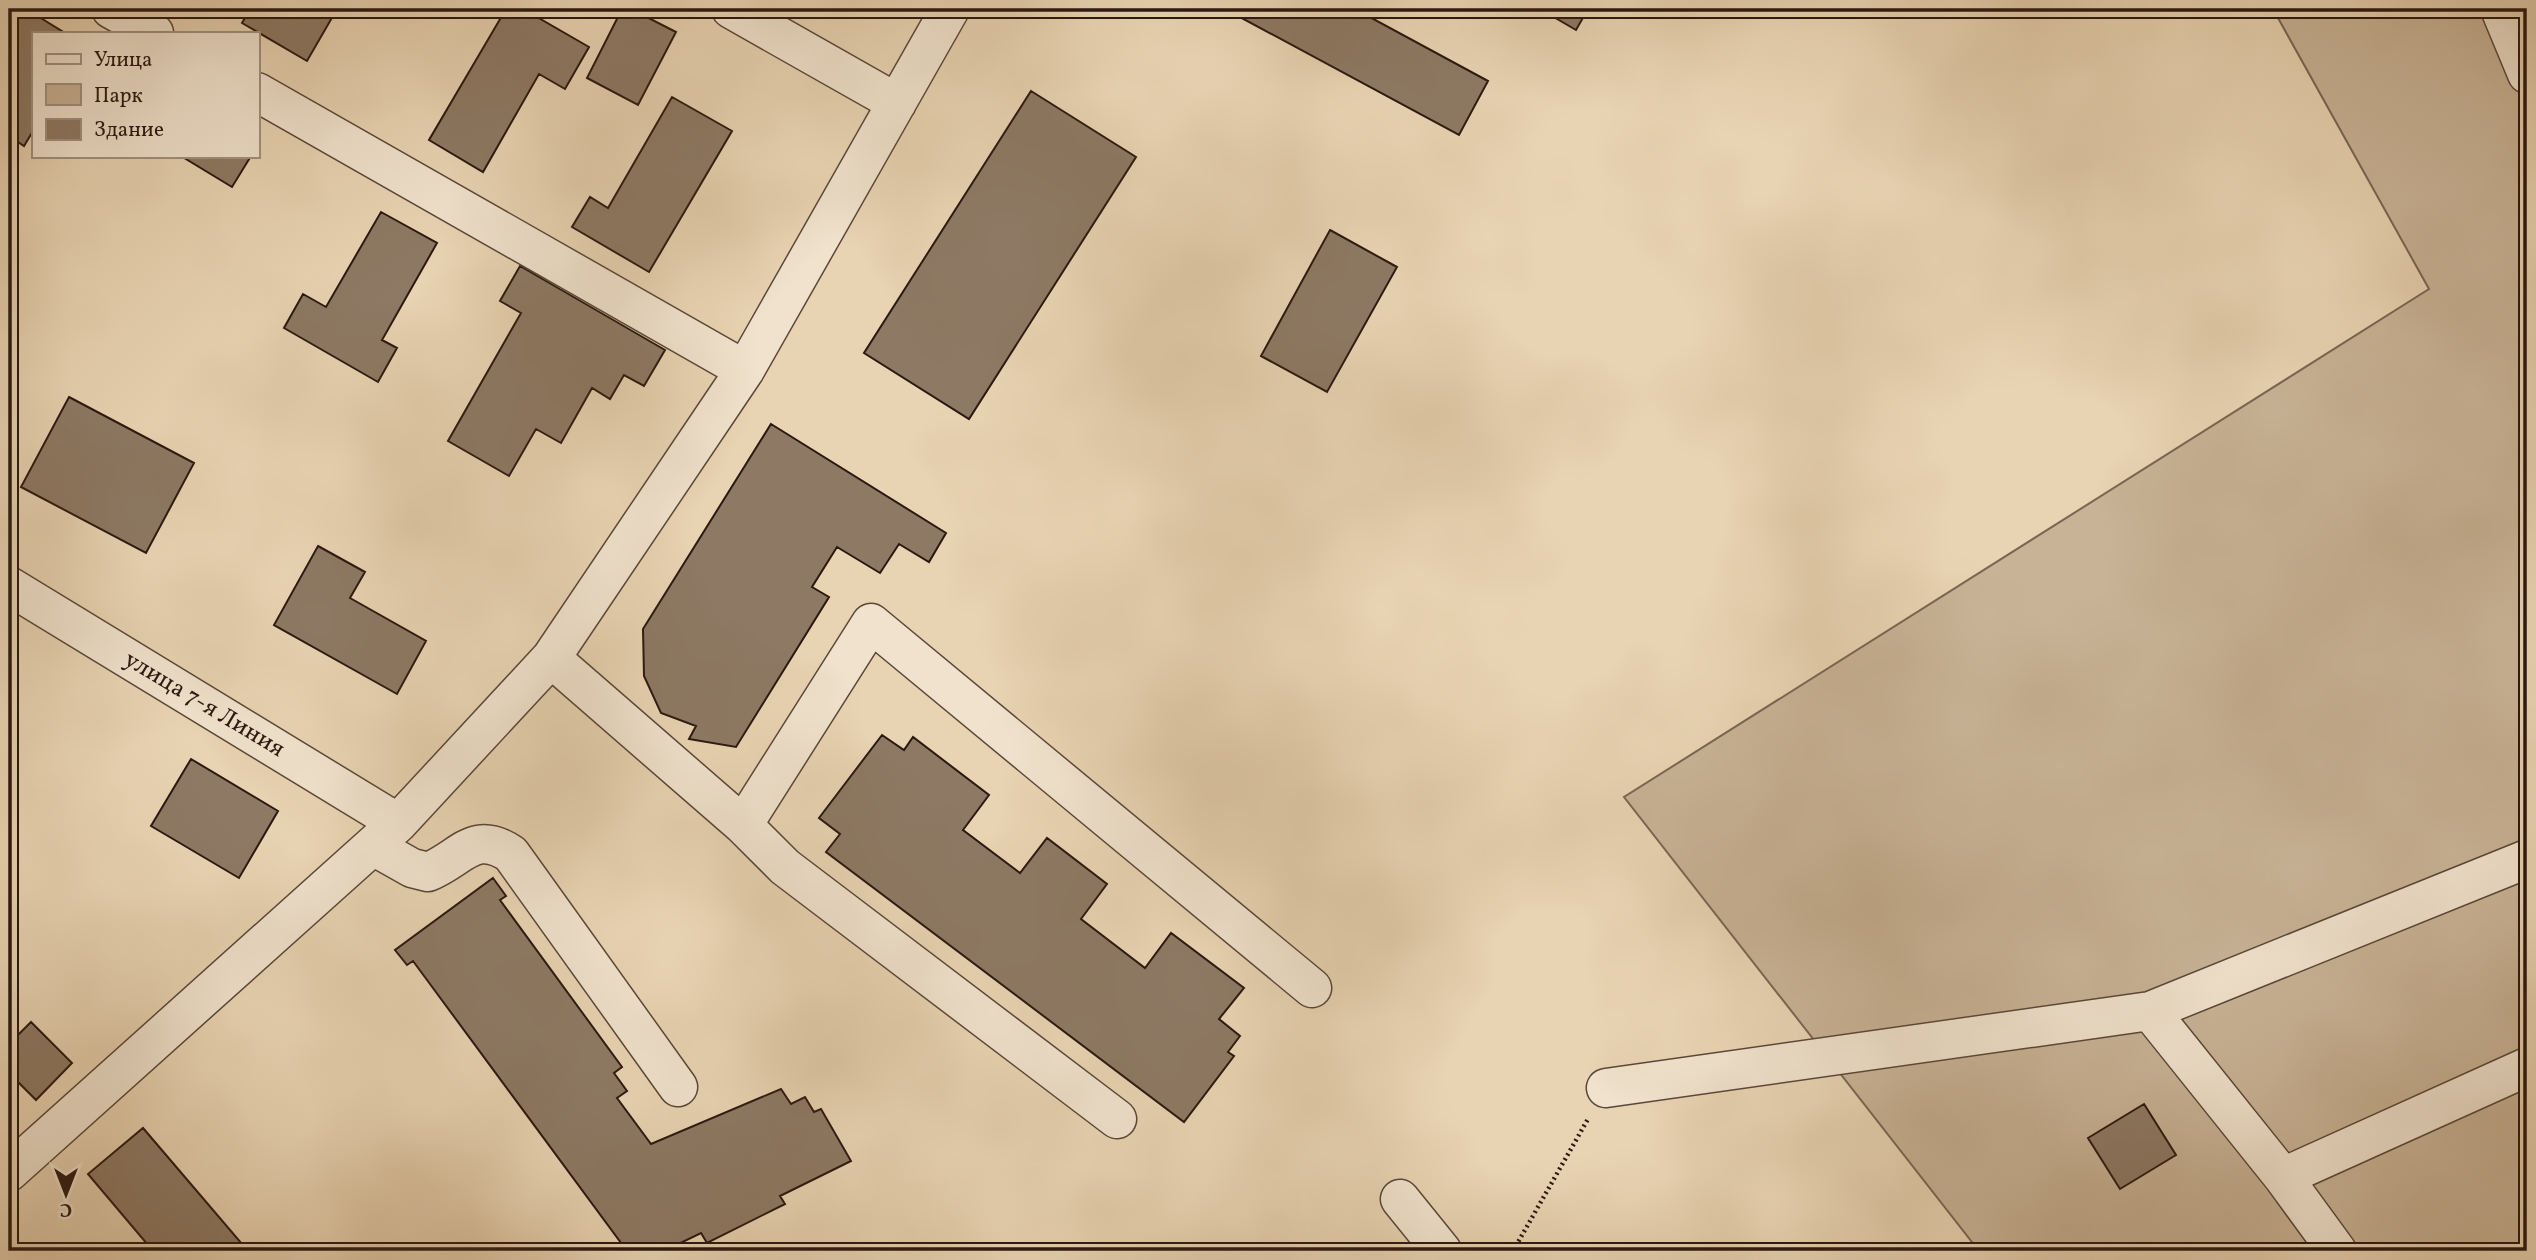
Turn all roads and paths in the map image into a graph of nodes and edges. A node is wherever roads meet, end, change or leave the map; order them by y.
1 (111, 9) edge
2 (731, 9) edge
3 (950, 9) edge
4 (2507, 11) edge
5 (152, 32) edge
6 (2527, 74) edge
7 (259, 93) edge
8 (897, 103) junction
9 (745, 370) junction
10 (9, 586) edge
11 (551, 658) junction
12 (743, 825) junction
13 (386, 835) junction
14 (2527, 859) edge
15 (1312, 988) dead end
16 (2150, 1011) junction
17 (2527, 1068) edge
18 (678, 1087) dead end
19 (1606, 1088) joint
20 (1117, 1119) dead end
21 (9, 1172) edge
22 (2283, 1177) junction
23 (1400, 1199) dead end
24 (1442, 1251) edge
25 (1513, 1251) edge
26 (2337, 1251) edge

1 - 5 street
2 - 8 street
3 - 8 street
4 - 6 street
7 - 9 street
8 - 9 street
9 - 11 street
10 - 13 street, улица 7-я Линия
11 - 12 street
11 - 13 street
12 - 15 street
12 - 20 street
13 - 18 street, улица 7-я Линия
13 - 21 street
14 - 16 street
16 - 19 street
16 - 22 street
17 - 22 street
19 - 25 path
22 - 26 street
23 - 24 street

